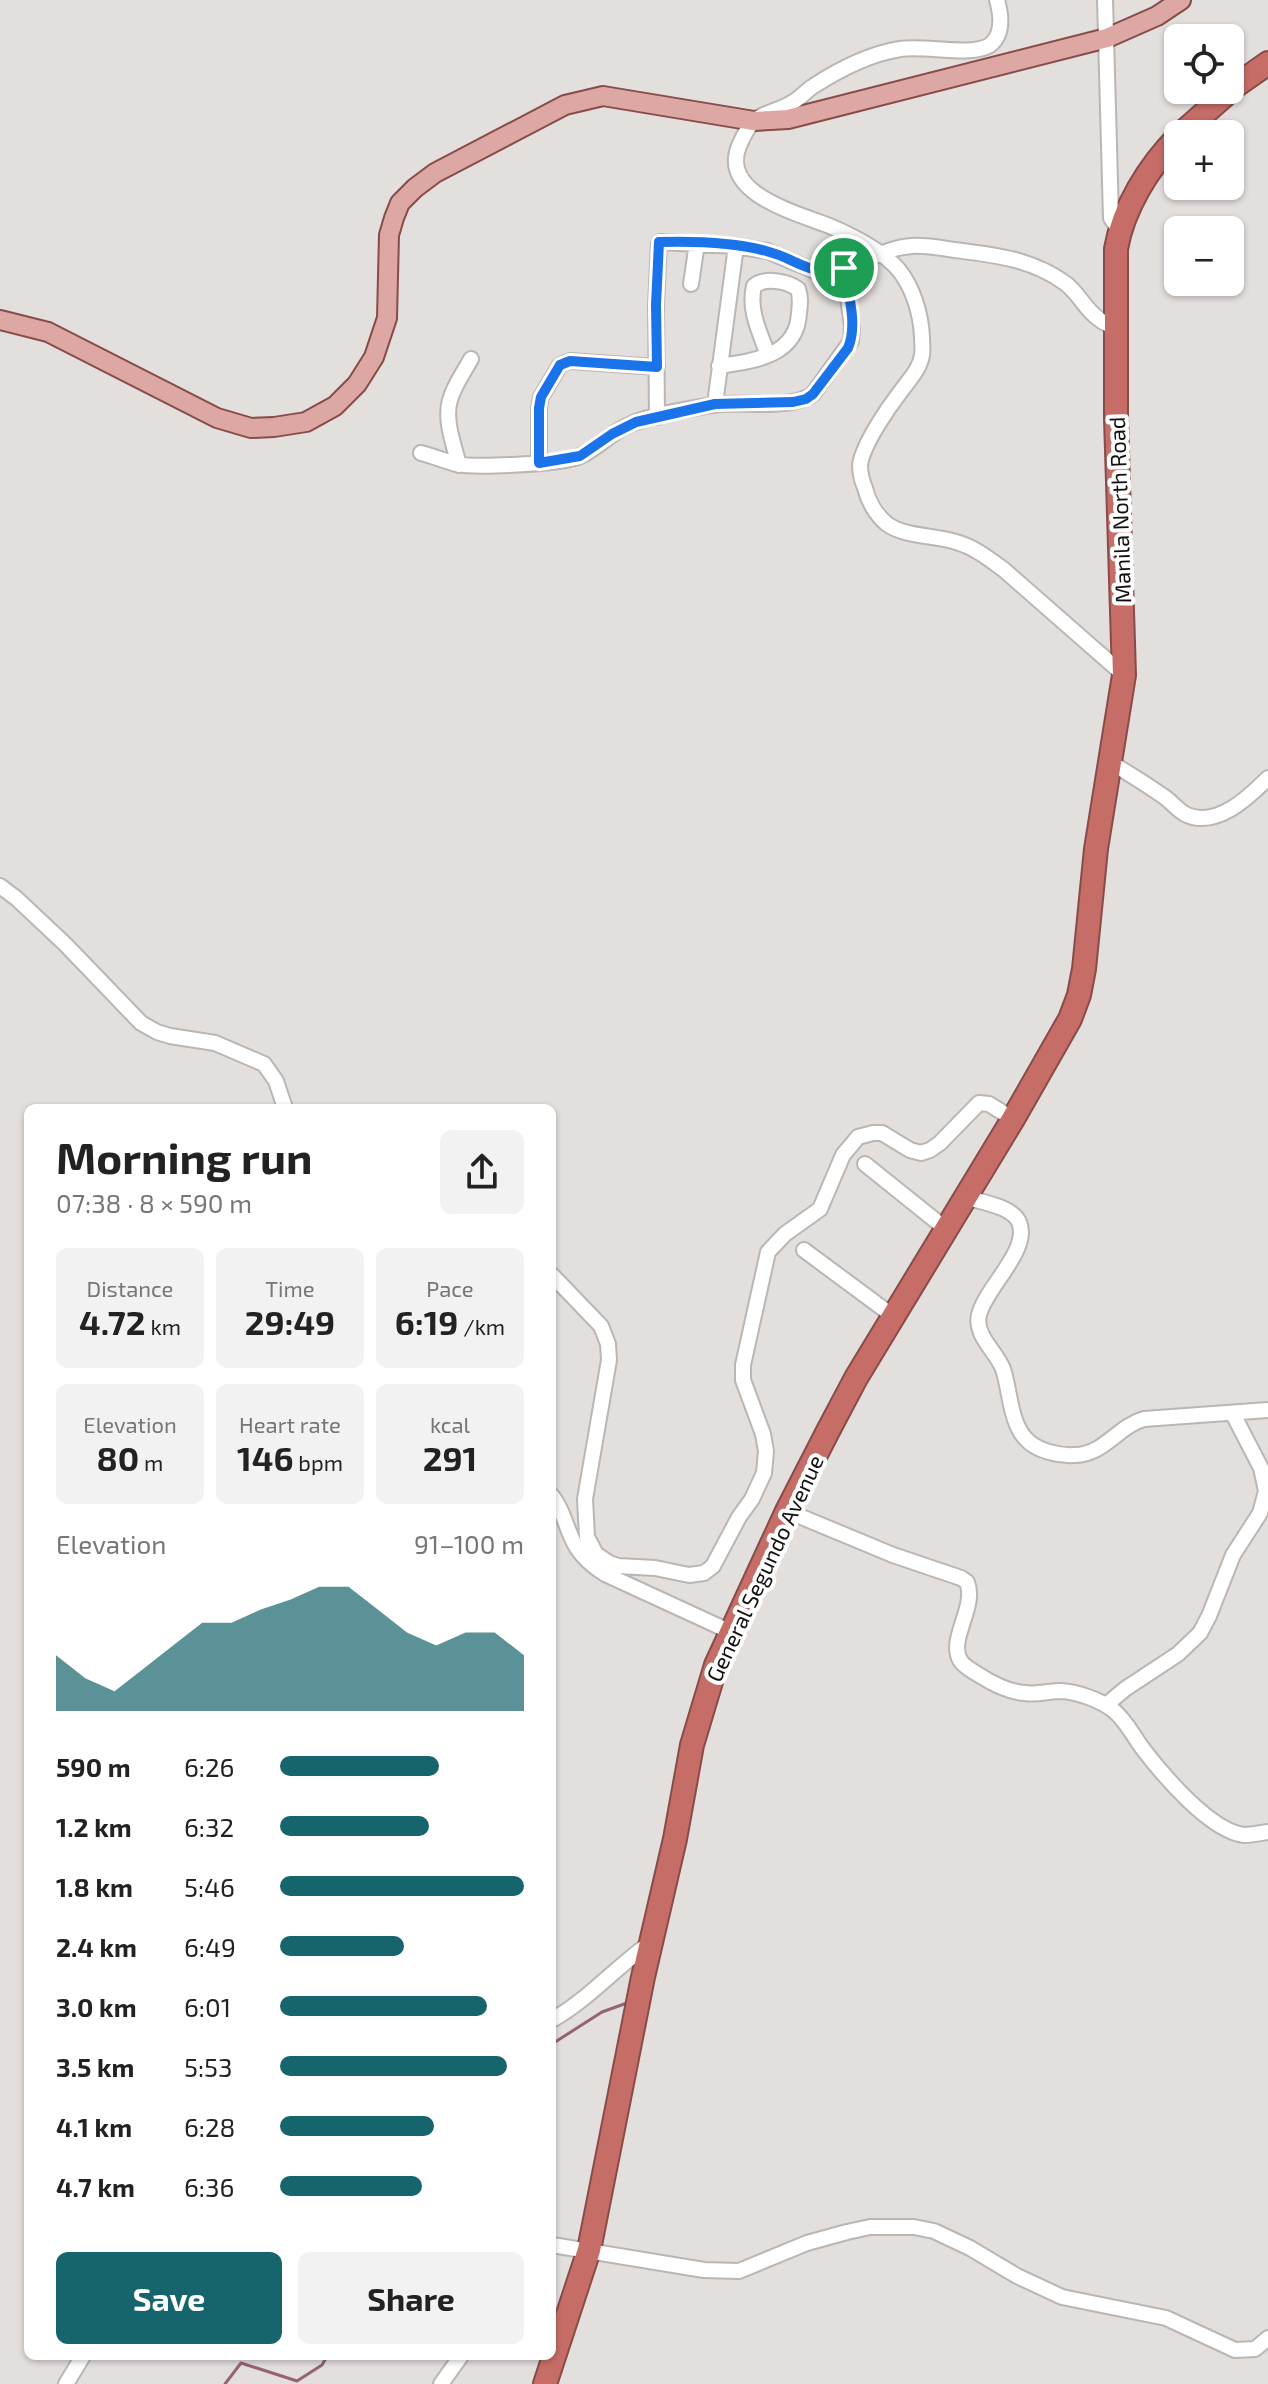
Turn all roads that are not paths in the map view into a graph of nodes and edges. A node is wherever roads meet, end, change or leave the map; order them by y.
1 (997, 0) edge
2 (1105, 0) edge
3 (1181, 0) edge
4 (1107, 38) junction
5 (1268, 63) edge
6 (1197, 120) edge
7 (754, 121) junction
8 (1164, 156) edge
9 (1119, 230) junction
10 (697, 243) junction
11 (736, 246) junction
12 (880, 254) junction
13 (844, 268) junction
14 (691, 284) dead end
15 (0, 320) edge
16 (1115, 328) junction
17 (768, 355) junction
18 (471, 359) dead end
19 (719, 366) junction
20 (657, 367) junction
21 (715, 404) junction
22 (657, 417) junction
23 (421, 453) dead end
24 (539, 463) junction
25 (459, 465) junction
26 (1124, 675) junction
27 (1110, 762) junction
28 (1268, 778) edge
29 (0, 886) edge
30 (1091, 898) joint
31 (284, 1104) edge
32 (1013, 1119) junction
33 (865, 1164) dead end
34 (965, 1197) junction
35 (946, 1229) junction
36 (804, 1250) dead end
37 (556, 1279) edge
38 (893, 1316) junction
39 (1268, 1410) edge
40 (1233, 1414) junction
41 (556, 1501) edge
42 (787, 1511) junction
43 (731, 1632) junction
44 (1106, 1705) junction
45 (1268, 1832) edge
46 (650, 1943) junction
47 (556, 2017) edge
48 (556, 2246) edge
49 (589, 2250) junction
50 (1268, 2338) edge
51 (556, 2350) edge
52 (81, 2360) edge
53 (458, 2360) edge
54 (553, 2360) edge
55 (66, 2384) edge
56 (441, 2384) edge
57 (545, 2384) edge

1 - 7 street
2 - 4 street
3 - 4 main road
4 - 7 main road
4 - 9 street
5 - 6 highway, Manila North Road
7 - 12 street
7 - 15 main road
8 - 9 highway, Manila North Road
9 - 16 highway, Manila North Road
10 - 11 street
10 - 14 street
10 - 20 street
11 - 13 street
11 - 19 street
12 - 13 street
12 - 16 street
12 - 26 street
13 - 21 street
16 - 26 highway, Manila North Road
17 - 17 street
17 - 19 street
18 - 25 street
19 - 21 street
20 - 22 street
20 - 24 street
21 - 22 street
22 - 24 street
23 - 25 street
24 - 25 street
26 - 27 highway, Manila North Road
27 - 28 street
27 - 30 highway, Manila North Road
29 - 31 street
30 - 32 highway, General Segundo Avenue
32 - 34 highway, General Segundo Avenue
32 - 37 street
33 - 35 street
34 - 35 highway, General Segundo Avenue
34 - 40 street
35 - 38 highway, General Segundo Avenue
36 - 38 street
38 - 42 highway, General Segundo Avenue
39 - 40 street
40 - 44 street
41 - 43 street
42 - 43 highway, General Segundo Avenue
42 - 44 street
43 - 46 highway, General Segundo Avenue
44 - 45 street
46 - 47 street
46 - 49 highway, General Segundo Avenue
48 - 49 street
49 - 50 street
49 - 51 highway, General Segundo Avenue
52 - 55 street
53 - 56 street
54 - 57 highway, General Segundo Avenue

